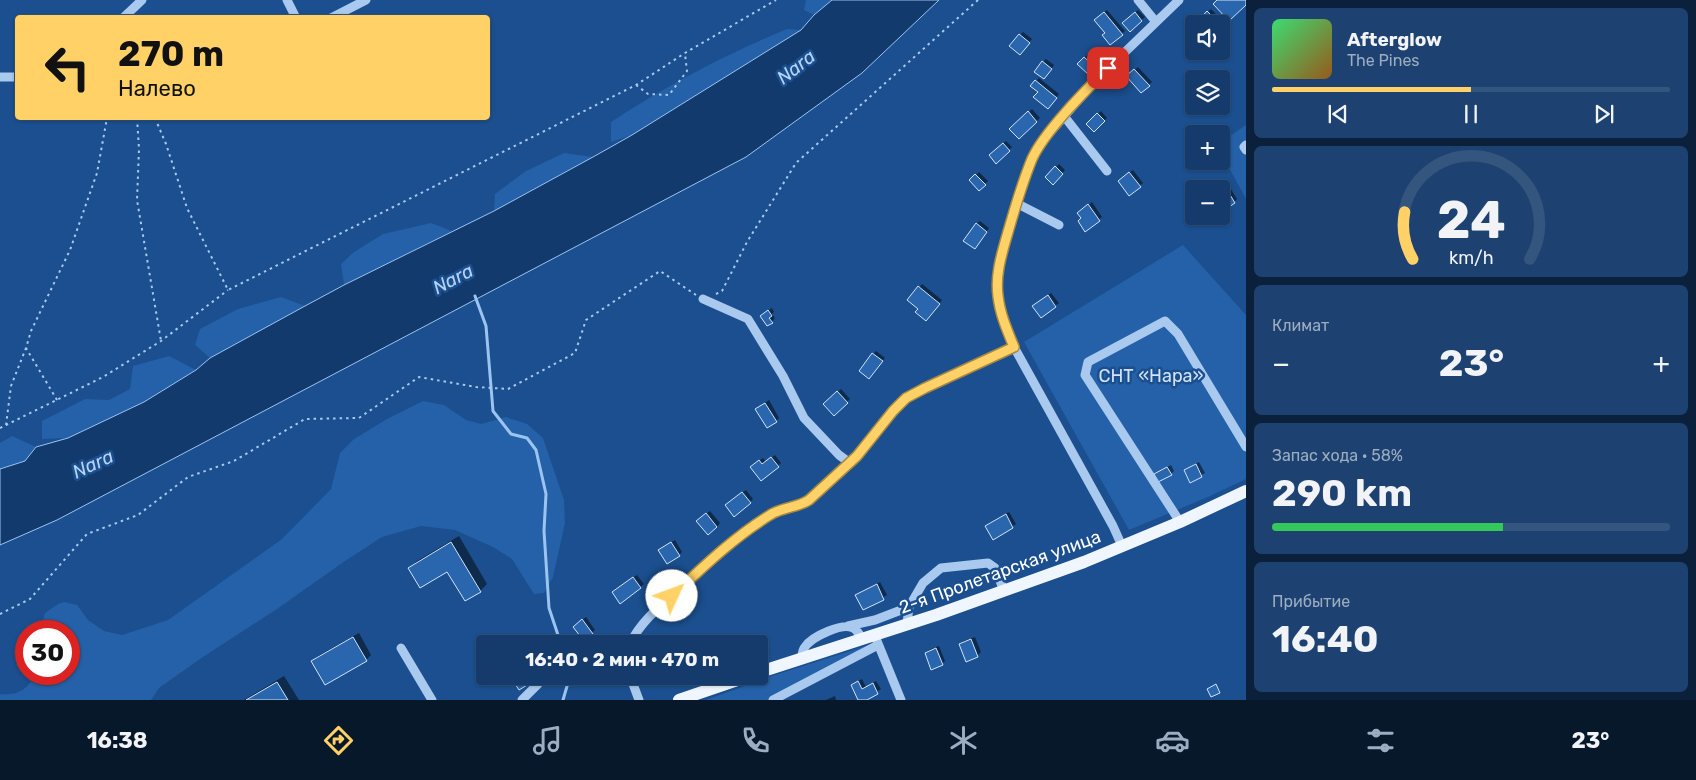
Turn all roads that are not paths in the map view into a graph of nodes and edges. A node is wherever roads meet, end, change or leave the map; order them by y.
1 (142, 0) edge
2 (287, 0) edge
3 (366, 0) edge
4 (1138, 0) edge
5 (1179, 0) edge
6 (126, 15) edge
7 (294, 15) edge
8 (337, 15) edge
9 (1156, 22) junction
10 (0, 77) edge
11 (15, 77) edge
12 (1064, 116) junction
13 (1246, 145) edge
14 (1246, 150) edge
15 (1107, 170) dead end
16 (1016, 203) junction
17 (1058, 225) dead end
18 (703, 299) road end
19 (1014, 347) junction
20 (1246, 447) edge
21 (850, 463) junction
22 (1246, 491) edge
23 (1180, 522) junction
24 (1122, 546) junction
25 (1004, 591) junction
26 (909, 607) junction
27 (907, 624) junction
28 (848, 626) junction
29 (635, 635) edge
30 (872, 639) junction
31 (401, 648) dead end
32 (802, 658) junction
33 (768, 669) edge
34 (537, 685) edge
35 (633, 685) edge
36 (723, 685) edge
37 (432, 700) edge
38 (522, 700) edge
39 (639, 700) edge
40 (679, 700) edge
41 (773, 700) edge
42 (901, 700) edge

1 - 6 street
2 - 7 street
3 - 8 street
4 - 9 street
5 - 9 street
9 - 12 street
10 - 11 street
12 - 15 street
12 - 16 street
13 - 14 street
16 - 17 street
16 - 19 street
18 - 21 street
19 - 21 street
19 - 24 street
20 - 23 street
21 - 29 street
22 - 23 main road, 2-я Пролетарская улица
23 - 24 main road, 2-я Пролетарская улица
24 - 25 main road, 2-я Пролетарская улица
25 - 26 street
25 - 27 main road, 2-я Пролетарская улица
26 - 27 street
26 - 28 street
27 - 30 main road, 2-я Пролетарская улица
28 - 30 street
28 - 32 street
30 - 32 main road, 2-я Пролетарская улица
30 - 41 street
30 - 42 street
31 - 37 street
32 - 33 main road, 2-я Пролетарская улица
34 - 38 street
35 - 39 street
36 - 40 main road

